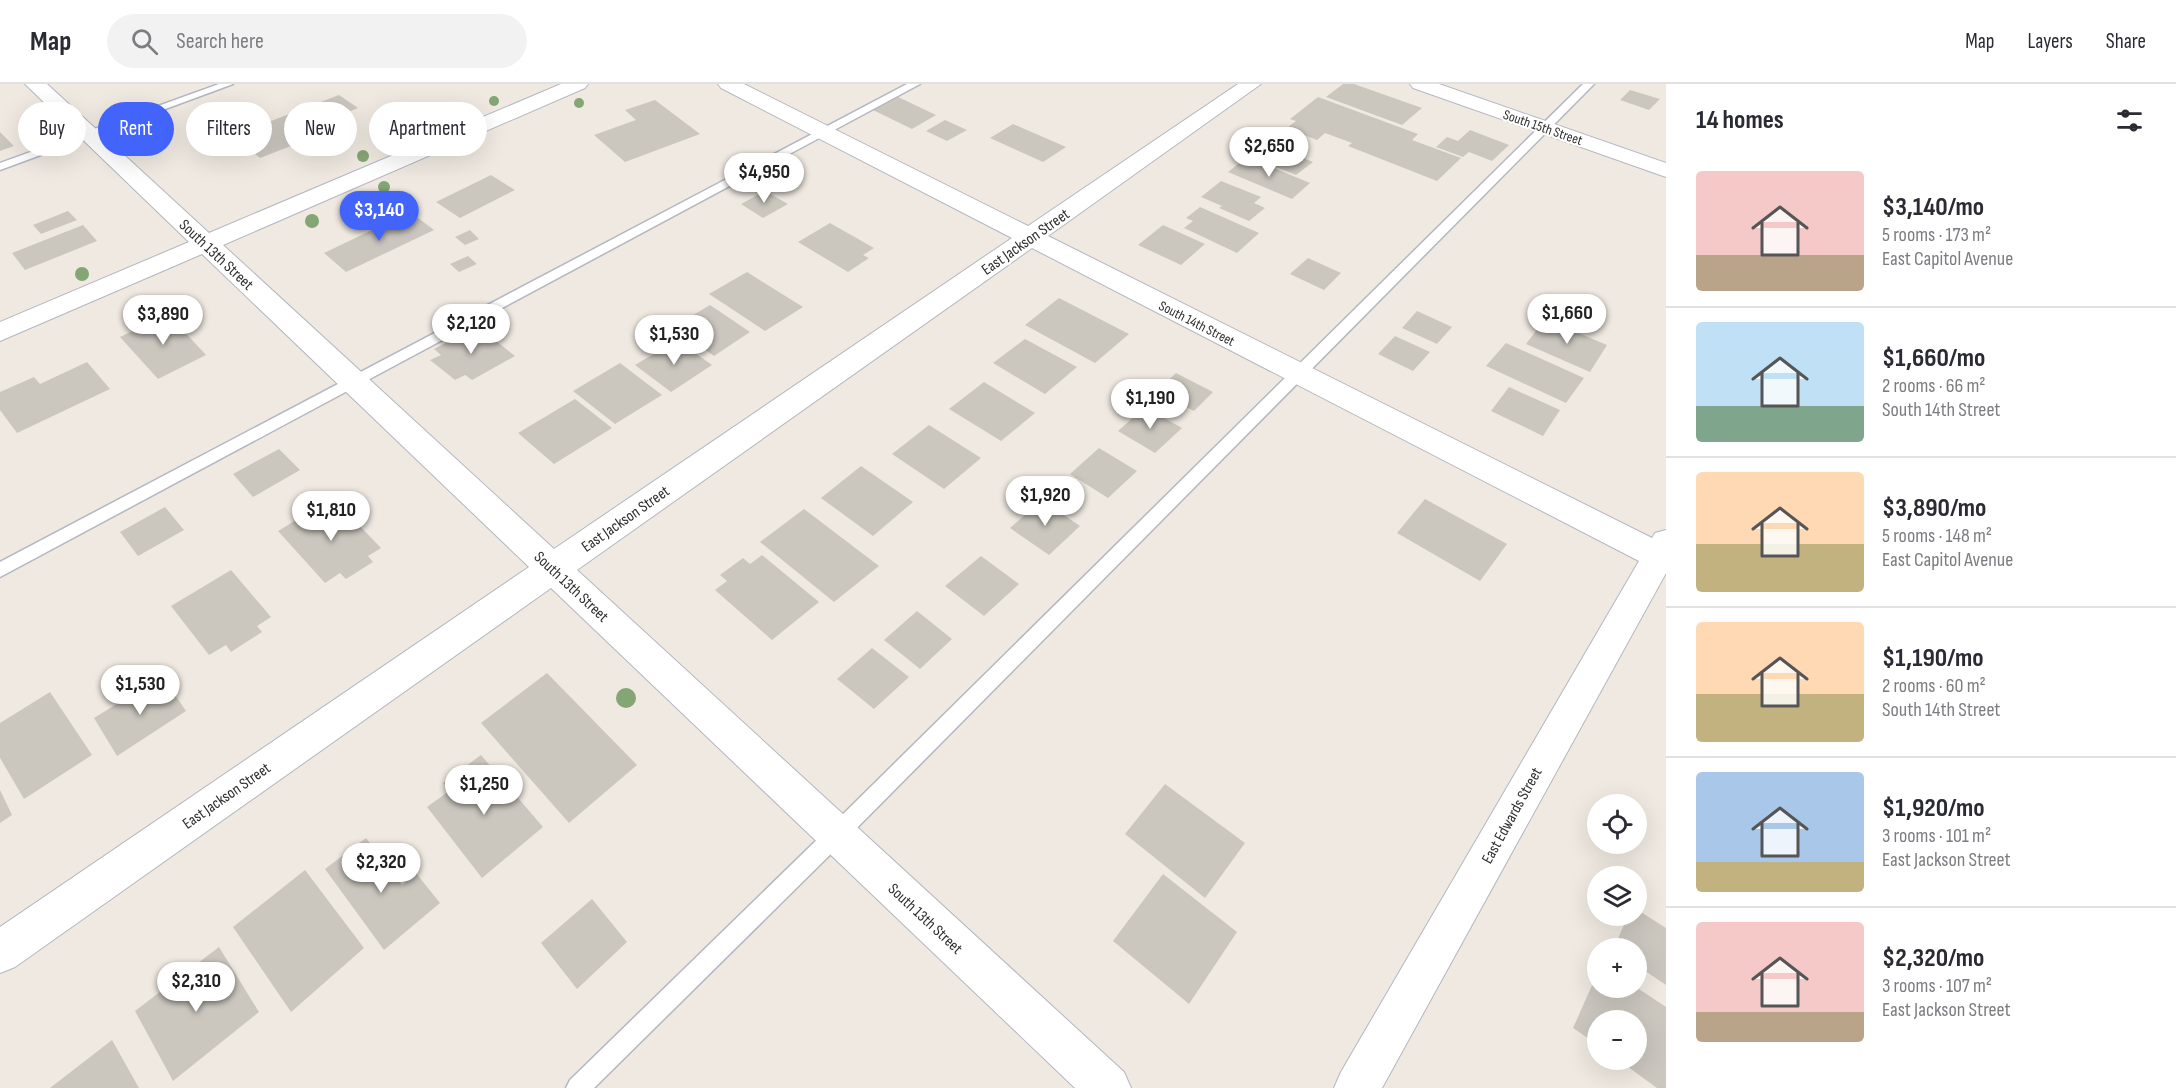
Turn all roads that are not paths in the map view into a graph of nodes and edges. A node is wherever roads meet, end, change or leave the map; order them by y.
1 (35, 84) edge
2 (228, 84) edge
3 (578, 84) edge
4 (728, 84) edge
5 (915, 84) edge
6 (1251, 84) edge
7 (1420, 84) edge
8 (1589, 84) edge
9 (1545, 127) junction
10 (824, 133) junction
11 (88, 135) junction
12 (0, 167) edge
13 (1666, 170) edge
14 (1029, 237) junction
15 (205, 244) junction
16 (0, 332) edge
17 (1297, 375) junction
18 (355, 383) junction
19 (1663, 552) edge
20 (552, 568) junction
21 (0, 570) edge
22 (837, 834) junction
23 (0, 952) edge
24 (578, 1088) edge
25 (1108, 1088) edge
26 (1357, 1088) edge

1 - 11 street, South 13th Street
2 - 11 lane
3 - 15 street
4 - 10 street, South 14th Street
5 - 10 lane
6 - 14 street, East Jackson Street
7 - 9 street, South 15th Street
8 - 9 lane
9 - 13 street, South 15th Street
9 - 17 lane
10 - 14 street, South 14th Street
10 - 18 lane
11 - 12 lane
11 - 15 street, South 13th Street
14 - 17 street, South 14th Street
14 - 20 street, East Jackson Street
15 - 16 street
15 - 18 street, South 13th Street
17 - 19 street, South 14th Street
17 - 22 lane
18 - 20 street, South 13th Street
18 - 21 lane
19 - 26 street, East Edwards Street
20 - 22 street, South 13th Street
20 - 23 street, East Jackson Street
22 - 24 lane
22 - 25 street, South 13th Street

